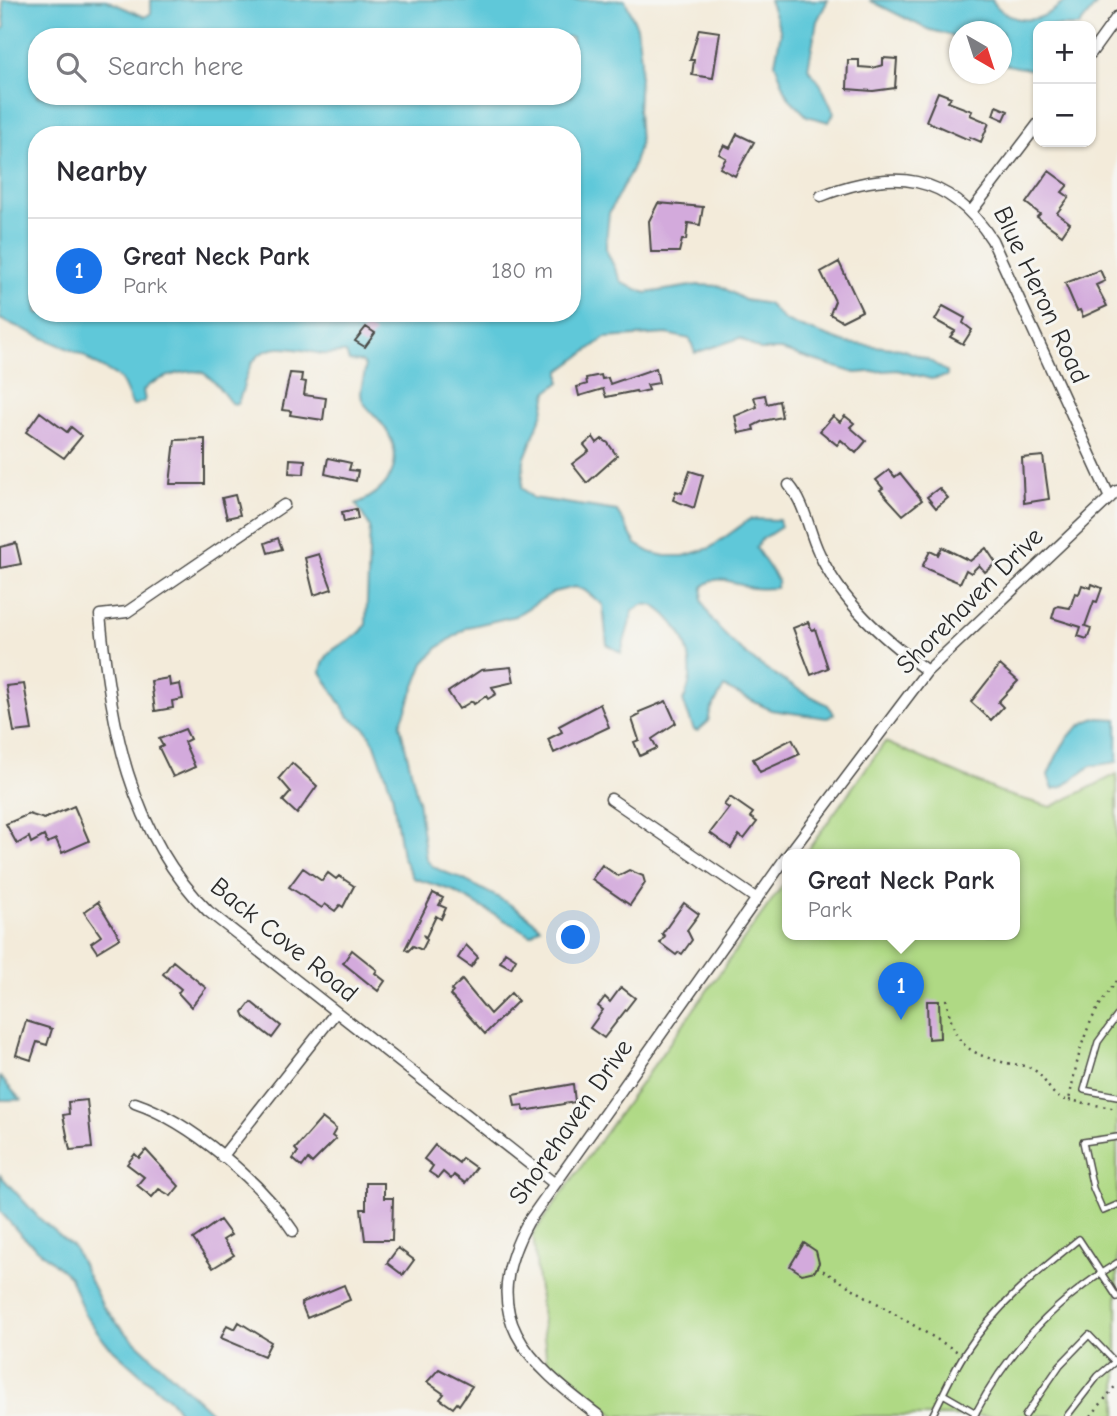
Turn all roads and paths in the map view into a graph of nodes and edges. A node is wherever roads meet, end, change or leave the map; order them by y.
1 (1117, 17) edge
2 (1096, 46) edge
3 (1033, 131) edge
4 (821, 195) dead end
5 (971, 212) junction
6 (789, 485) dead end
7 (1113, 495) edge
8 (284, 505) dead end
9 (927, 671) junction
10 (611, 799) dead end
11 (793, 849) edge
12 (782, 864) edge
13 (757, 899) junction
14 (1117, 981) edge
15 (946, 999) dead end
16 (336, 1012) junction
17 (1117, 1016) edge
18 (1117, 1096) edge
19 (1069, 1100) junction
20 (135, 1103) dead end
21 (1117, 1109) edge
22 (1117, 1137) edge
23 (222, 1157) junction
24 (555, 1184) junction
25 (1117, 1205) edge
26 (293, 1231) dead end
27 (1117, 1263) edge
28 (817, 1267) dead end
29 (1100, 1273) junction
30 (1117, 1297) edge
31 (963, 1356) junction
32 (1116, 1361) edge
33 (1117, 1384) edge
34 (943, 1394) junction
35 (975, 1414) edge
36 (599, 1416) edge
37 (932, 1416) edge
38 (1025, 1416) edge
39 (1067, 1416) edge
40 (1091, 1416) edge

1 - 2 street
3 - 5 street, Blue Heron Road
4 - 5 street
5 - 7 street, Blue Heron Road
6 - 9 street
7 - 9 street, Shorehaven Drive
8 - 16 street, Back Cove Road
9 - 11 street, Shorehaven Drive
10 - 13 street
12 - 13 street, Shorehaven Drive
13 - 24 street, Shorehaven Drive
14 - 19 path
15 - 19 path
16 - 23 street
16 - 24 street, Back Cove Road
17 - 18 lane
19 - 21 path
20 - 23 street
22 - 25 lane
23 - 26 street
24 - 36 street, Shorehaven Drive
27 - 29 lane
28 - 31 path
29 - 30 lane
29 - 31 lane
29 - 35 lane
31 - 34 lane
32 - 38 lane
32 - 39 lane
33 - 40 path
34 - 35 lane
34 - 37 lane

